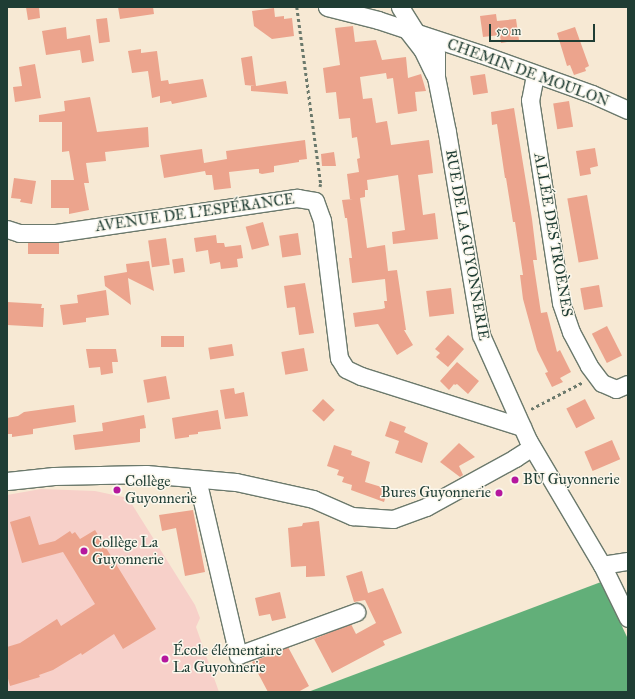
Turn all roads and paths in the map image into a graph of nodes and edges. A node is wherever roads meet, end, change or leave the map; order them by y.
1 (298, 7) edge
2 (327, 7) edge
3 (400, 7) edge
4 (379, 13) edge
5 (416, 33) junction
6 (453, 45) junction
7 (438, 60) junction
8 (535, 75) junction
9 (436, 77) junction
10 (628, 110) edge
11 (315, 201) junction
12 (7, 228) edge
13 (596, 375) junction
14 (628, 384) edge
15 (519, 422) junction
16 (532, 447) junction
17 (197, 479) junction
18 (7, 481) edge
19 (628, 560) edge
20 (602, 565) junction
21 (356, 612) dead end
22 (628, 618) edge

1 - 11 path
2 - 4 street, CHEMIN DE MOULON
3 - 5 street
4 - 5 street, CHEMIN DE MOULON
5 - 6 street, CHEMIN DE MOULON
5 - 7 street, RUE DE LA GUYONNERIE
5 - 9 street, RUE DE LA GUYONNERIE
6 - 7 street
6 - 8 street, CHEMIN DE MOULON
7 - 9 street, RUE DE LA GUYONNERIE
8 - 10 street, CHEMIN DE MOULON
8 - 13 street, ALLÉE DES TROÈNES
9 - 15 street, RUE DE LA GUYONNERIE
11 - 12 street, AVENUE DE L'ESPÉRANCE
11 - 15 street, AVENUE DE L'ESPÉRANCE
13 - 14 street, ALLÉE DES TROÈNES
13 - 15 path
15 - 16 street, RUE DE LA GUYONNERIE
16 - 17 street
16 - 20 street, RUE DE LA GUYONNERIE
17 - 18 street
17 - 21 street
19 - 20 street
20 - 22 street, RUE DE LA GUYONNERIE

